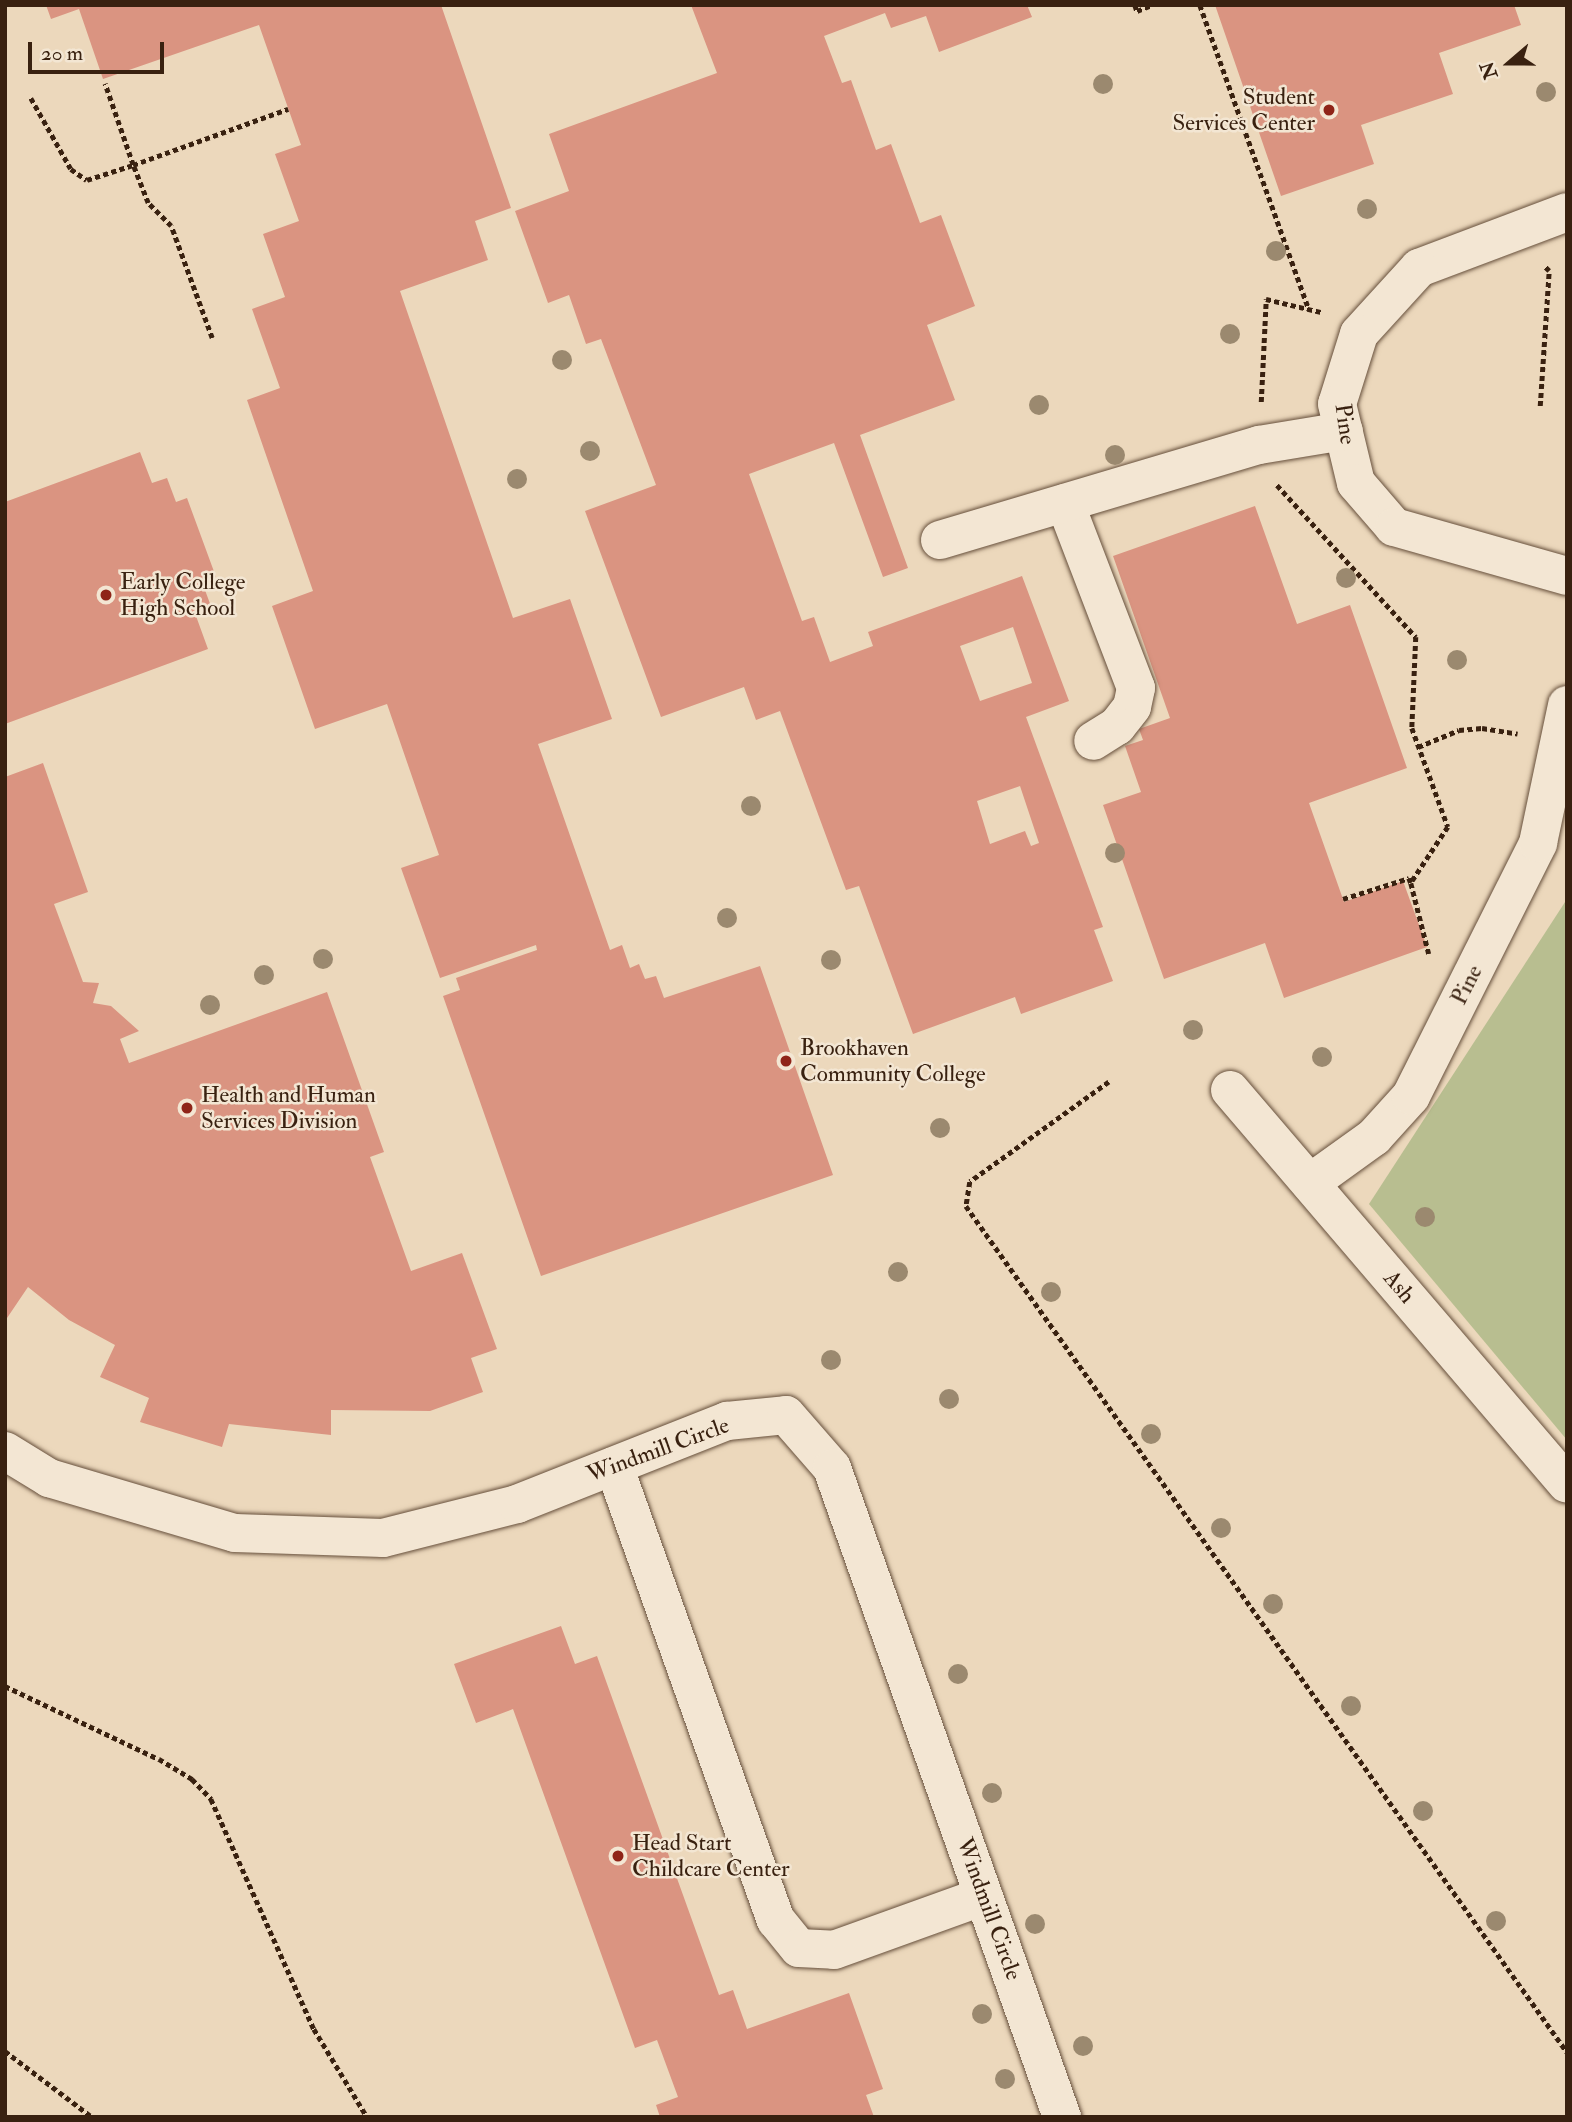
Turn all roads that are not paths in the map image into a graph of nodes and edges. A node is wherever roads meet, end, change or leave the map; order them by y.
1 (1567, 212) edge
2 (1344, 431) junction
3 (1065, 503) junction
4 (940, 540) dead end
5 (1567, 576) edge
6 (1563, 723) edge
7 (1093, 741) dead end
8 (1230, 1090) dead end
9 (1310, 1183) junction
10 (5, 1451) edge
11 (614, 1466) junction
12 (1567, 1484) edge
13 (984, 1896) junction
14 (1062, 2117) edge

1 - 2 lane, Pine
2 - 3 lane
2 - 5 lane, Pine
3 - 4 lane
3 - 7 lane
6 - 9 lane, Pine
8 - 9 lane, Ash
9 - 12 lane, Ash
10 - 11 lane, Windmill Circle
11 - 13 lane, Windmill Circle
11 - 13 lane
13 - 14 lane, Windmill Circle

